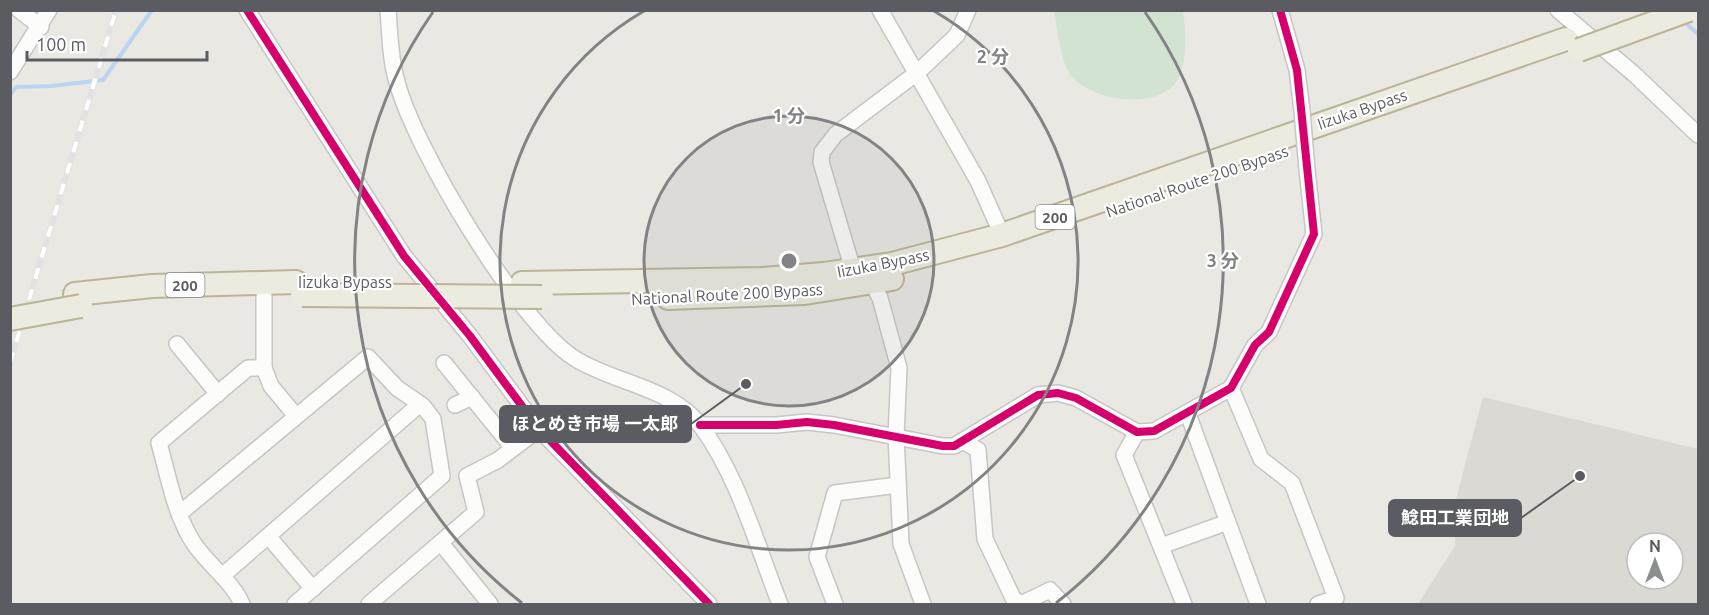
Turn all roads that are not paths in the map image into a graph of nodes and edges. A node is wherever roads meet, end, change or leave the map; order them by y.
1 (19, 10) edge
2 (49, 10) edge
3 (247, 10) edge
4 (388, 10) edge
5 (880, 10) edge
6 (968, 10) edge
7 (1280, 10) edge
8 (1558, 10) edge
9 (1646, 10) edge
10 (1689, 10) edge
11 (41, 27) junction
12 (1572, 45) junction
13 (10, 72) edge
14 (918, 72) junction
15 (1698, 135) edge
16 (1002, 235) junction
17 (853, 270) junction
18 (873, 283) junction
19 (299, 289) junction
20 (264, 296) junction
21 (78, 300) junction
22 (10, 305) edge
23 (10, 319) edge
24 (177, 344) dead end
25 (444, 363) dead end
26 (264, 368) junction
27 (1232, 388) junction
28 (218, 394) junction
29 (472, 397) junction
30 (420, 404) junction
31 (455, 405) dead end
32 (1188, 414) junction
33 (296, 416) junction
34 (700, 425) junction
35 (539, 429) junction
36 (1137, 432) junction
37 (896, 436) junction
38 (963, 441) junction
39 (513, 448) junction
40 (898, 485) junction
41 (179, 514) junction
42 (1228, 522) junction
43 (268, 536) junction
44 (441, 543) junction
45 (1161, 546) junction
46 (222, 576) junction
47 (313, 589) junction
48 (242, 604) edge
49 (296, 604) edge
50 (369, 604) edge
51 (490, 604) edge
52 (709, 604) edge
53 (780, 604) edge
54 (835, 604) edge
55 (923, 604) edge
56 (1063, 604) edge
57 (1184, 604) edge
58 (1258, 604) edge
59 (1318, 604) edge

1 - 11 street
2 - 11 street
3 - 35 street
4 - 34 street
5 - 14 street
6 - 14 street
7 - 27 street, bridge
8 - 15 street
9 - 12 highway, Iizuka Bypass / 200
10 - 12 highway, National Route 200 Bypass / 200, bridge
11 - 13 street
12 - 16 highway, Iizuka Bypass / 200
12 - 18 highway, National Route 200 Bypass / 200
14 - 16 street
14 - 17 street
16 - 17 highway, Iizuka Bypass / 200
17 - 18 street
17 - 19 highway, Iizuka Bypass / 200
18 - 19 highway, National Route 200 Bypass / 200, bridge
18 - 37 street
19 - 20 highway, National Route 200 Bypass / 200
19 - 21 highway, Iizuka Bypass / 200
20 - 21 highway, National Route 200 Bypass / 200
20 - 26 street
21 - 22 highway, Iizuka Bypass / 200
21 - 23 highway, National Route 200 Bypass / 200, bridge
24 - 28 street
25 - 29 street
26 - 28 street
26 - 33 street
27 - 32 street
27 - 59 street
28 - 41 street
29 - 31 street
29 - 39 street
30 - 33 street
30 - 43 street
30 - 47 street
32 - 36 street
32 - 42 street
33 - 41 street
34 - 37 street
34 - 53 street
35 - 39 street
35 - 52 street
36 - 38 street
36 - 45 street
37 - 38 street
37 - 40 street
38 - 56 street
39 - 44 street
40 - 54 street
40 - 55 street
41 - 46 street
42 - 45 street
42 - 58 street
43 - 46 street
43 - 47 street
44 - 50 street
44 - 51 street
45 - 57 street
46 - 48 street
47 - 49 street

